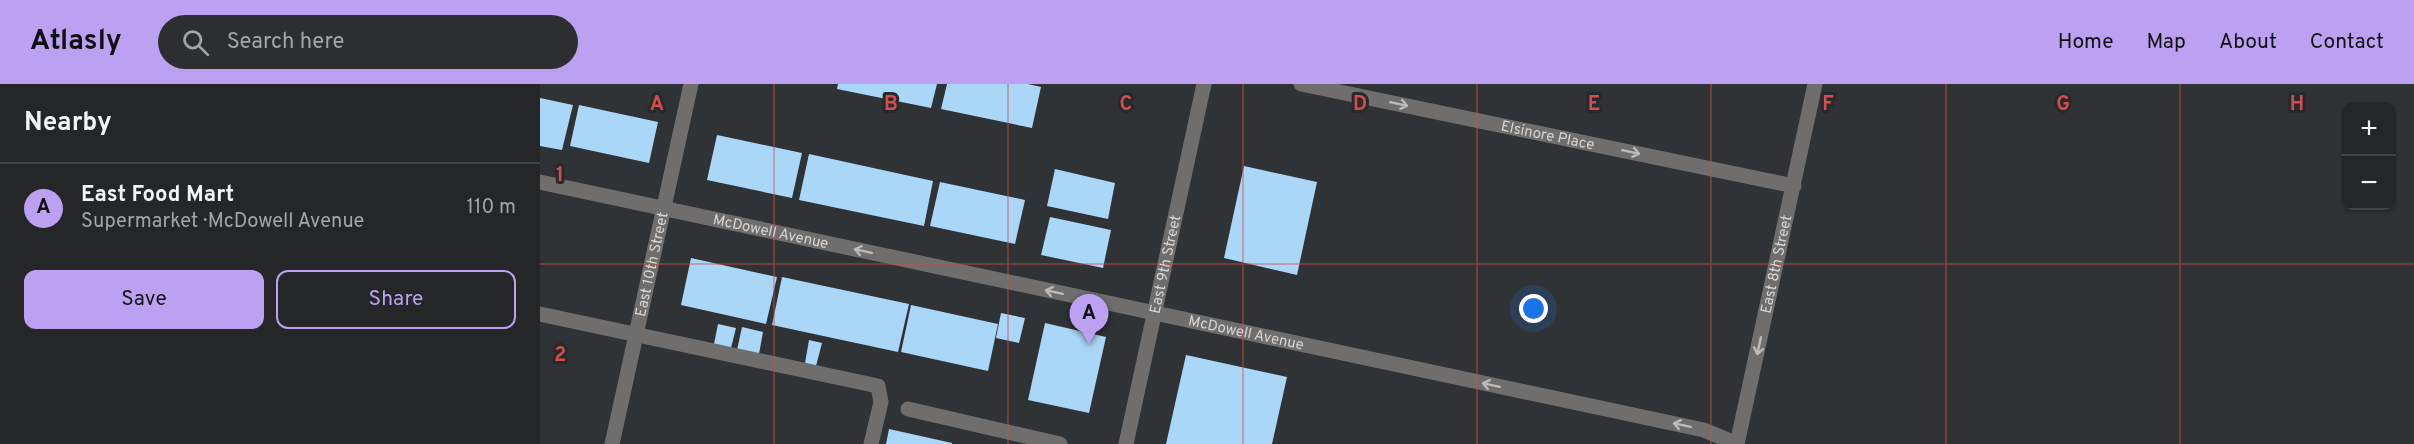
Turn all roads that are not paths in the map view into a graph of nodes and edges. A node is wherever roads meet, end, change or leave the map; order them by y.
1 (691, 84) edge
2 (1204, 84) edge
3 (1301, 84) edge
4 (1815, 84) edge
5 (540, 182) edge
6 (1794, 186) junction
7 (664, 209) junction
8 (540, 314) edge
9 (1154, 314) junction
10 (636, 335) junction
11 (908, 409) dead end
12 (612, 444) edge
13 (871, 444) edge
14 (1060, 444) edge
15 (1126, 444) edge
16 (1737, 444) edge

1 - 7 street, East 10th Street
2 - 9 street, East 9th Street
3 -> 6 street, Elsinore Place
4 - 6 street, East 8th Street
5 - 7 street, McDowell Avenue
6 -> 16 street, East 8th Street
9 -> 7 street, McDowell Avenue
7 - 10 street, East 10th Street
8 - 10 street
9 - 15 street, East 9th Street
16 -> 9 street, McDowell Avenue
10 - 12 street, East 10th Street
10 - 13 street
11 - 14 street

